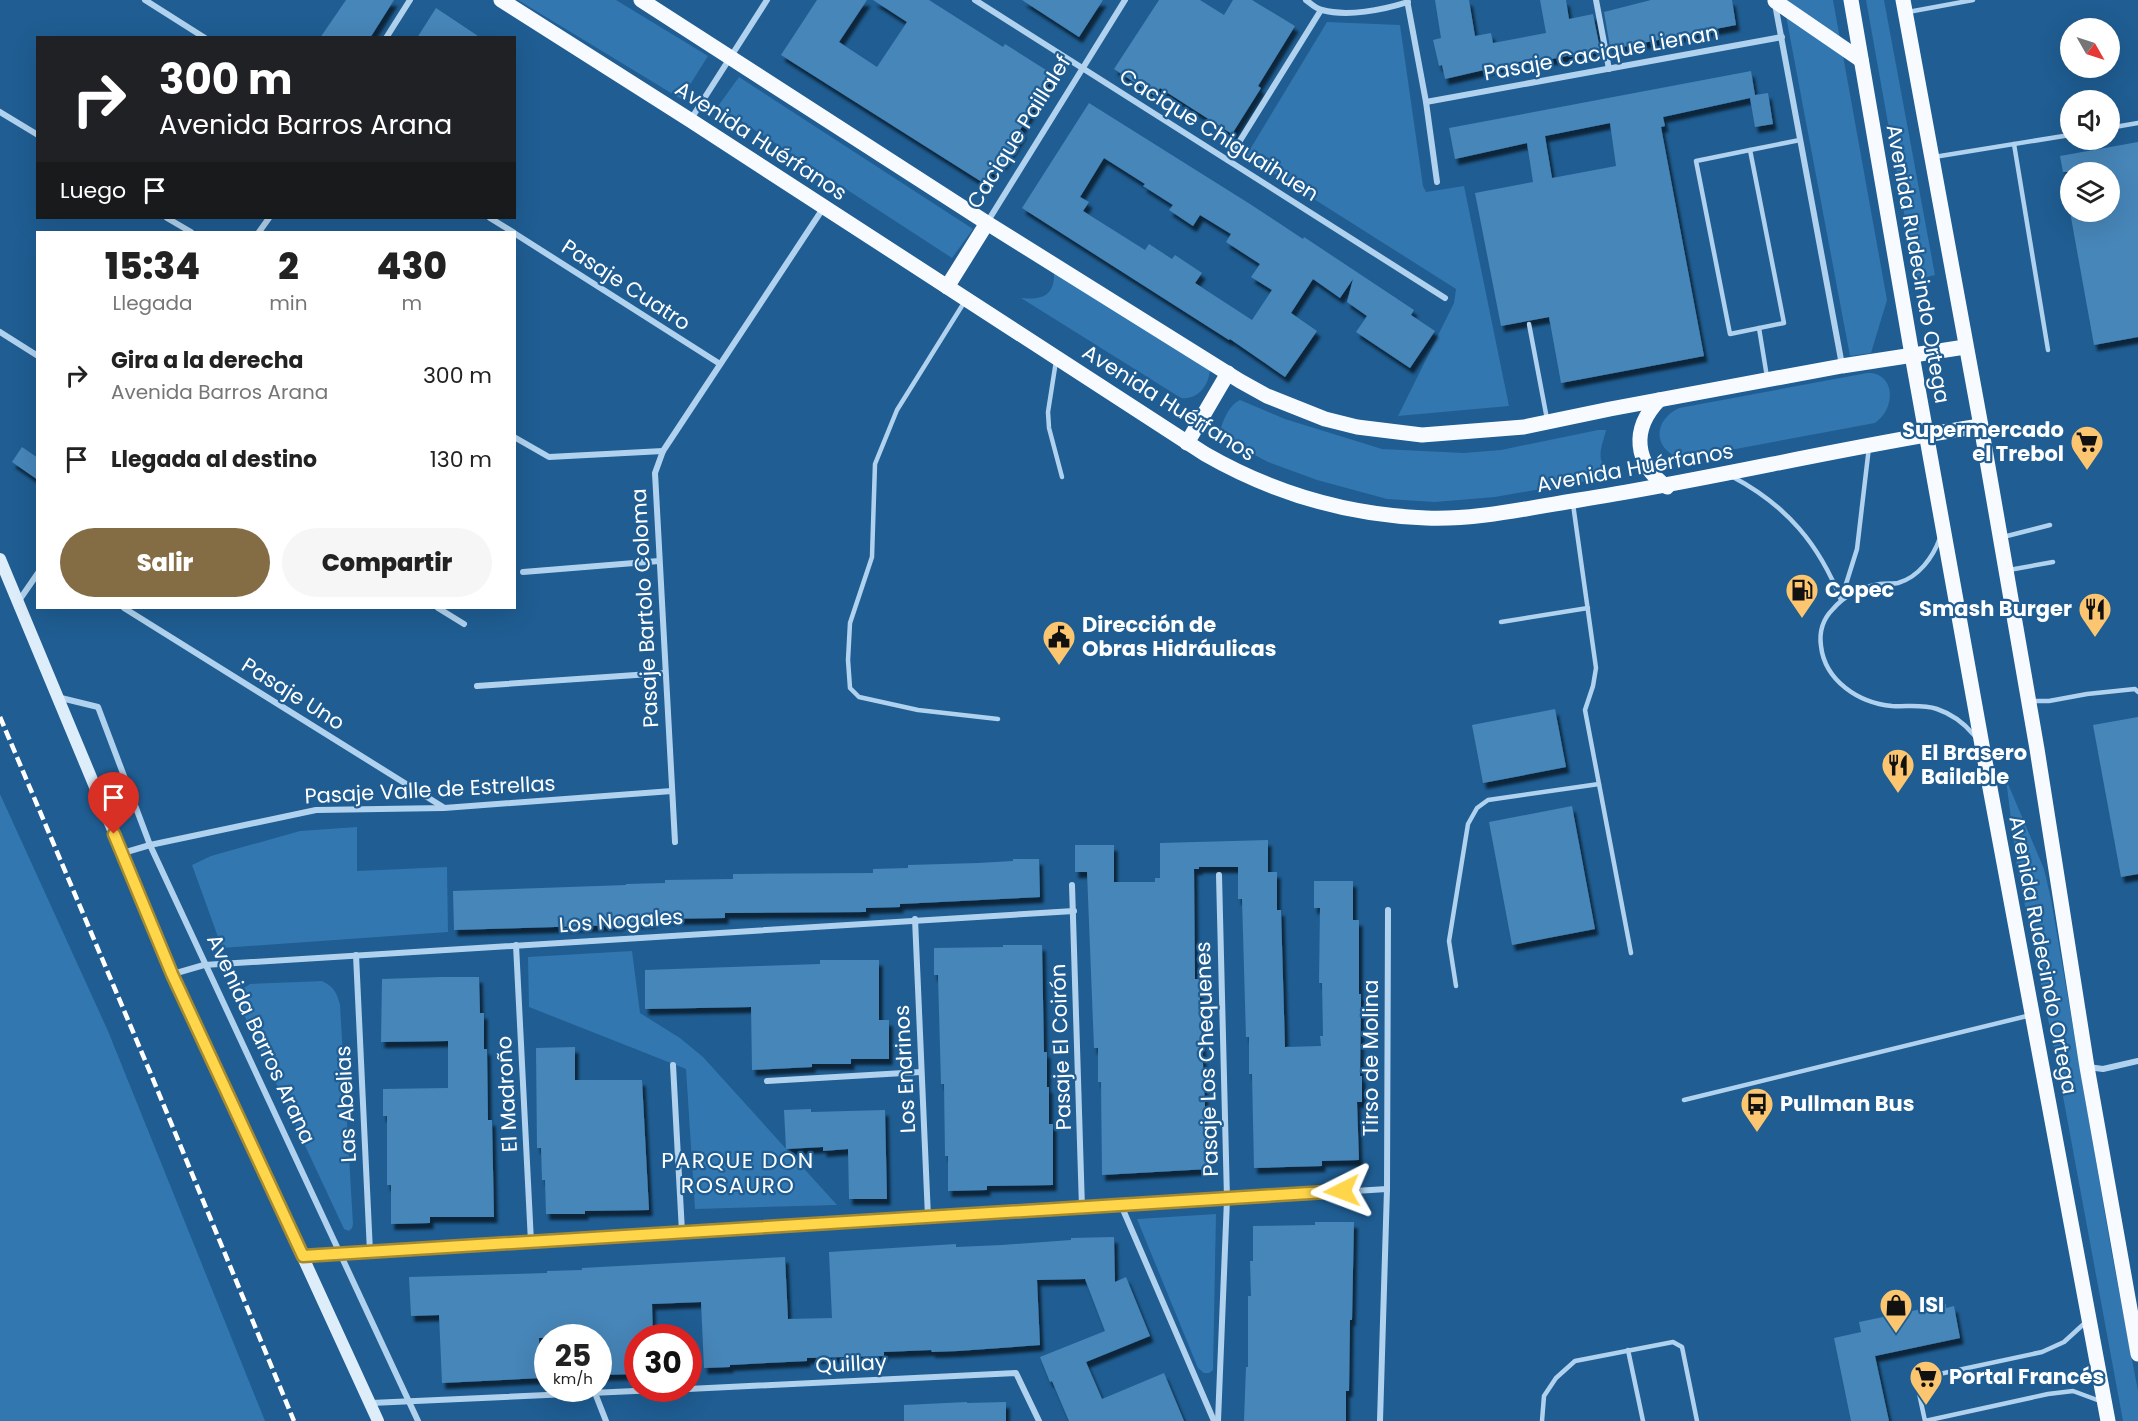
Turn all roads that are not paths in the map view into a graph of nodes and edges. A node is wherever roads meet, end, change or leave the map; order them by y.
1 (145, 0) edge
2 (411, 0) edge
3 (501, 0) edge
4 (641, 0) edge
5 (767, 0) edge
6 (975, 0) edge
7 (1125, 0) edge
8 (1306, 0) edge
9 (1596, 0) edge
10 (1851, 0) edge
11 (1973, 0) edge
12 (1407, 1) edge
13 (1774, 1) edge
14 (1904, 6) edge
15 (1321, 10) junction
16 (202, 36) edge
17 (387, 36) edge
18 (1782, 37) junction
19 (730, 56) junction
20 (1861, 60) junction
21 (1083, 68) junction
22 (1609, 69) junction
23 (1426, 102) junction
24 (0, 112) edge
25 (690, 120) junction
26 (2138, 123) edge
27 (2120, 126) edge
28 (36, 134) edge
29 (2060, 137) edge
30 (1800, 140) junction
31 (2014, 144) junction
32 (1750, 150) junction
33 (1932, 157) junction
34 (1228, 160) junction
35 (1437, 182) dead end
36 (824, 206) junction
37 (169, 219) edge
38 (492, 219) edge
39 (987, 223) junction
40 (189, 231) edge
41 (511, 231) edge
42 (516, 234) edge
43 (947, 286) junction
44 (1444, 298) dead end
45 (966, 299) junction
46 (1529, 324) dead end
47 (1759, 328) junction
48 (0, 332) edge
49 (1965, 346) junction
50 (2048, 350) dead end
51 (36, 355) edge
52 (1911, 355) junction
53 (1057, 358) junction
54 (720, 364) junction
55 (1842, 366) junction
56 (1228, 374) junction
57 (1768, 380) junction
58 (1659, 400) junction
59 (1548, 422) junction
60 (1981, 426) junction
61 (1926, 434) junction
62 (516, 438) edge
63 (1187, 443) junction
64 (1870, 446) junction
65 (663, 451) junction
66 (1728, 474) junction
67 (1062, 477) dead end
68 (1667, 487) junction
69 (1572, 501) junction
70 (2050, 525) dead end
71 (1943, 526) junction
72 (2000, 538) junction
73 (0, 559) edge
74 (659, 561) junction
75 (2053, 562) dead end
76 (2006, 570) junction
77 (523, 572) dead end
78 (36, 576) edge
79 (1841, 600) junction
80 (18, 603) junction
81 (1588, 608) junction
82 (126, 609) edge
83 (440, 609) edge
84 (1500, 622) dead end
85 (464, 624) dead end
86 (665, 673) junction
87 (477, 686) dead end
88 (2138, 692) edge
89 (57, 697) junction
90 (2028, 701) junction
91 (998, 719) dead end
92 (1982, 745) junction
93 (1599, 783) junction
94 (672, 791) junction
95 (444, 808) junction
96 (675, 842) dead end
97 (150, 845) junction
98 (122, 853) junction
99 (1219, 875) dead end
100 (1072, 885) dead end
101 (1388, 910) dead end
102 (1074, 911) junction
103 (915, 920) junction
104 (516, 945) junction
105 (1631, 953) dead end
106 (356, 955) junction
107 (204, 964) junction
108 (172, 974) junction
109 (1456, 986) dead end
110 (2033, 1014) junction
111 (2138, 1061) edge
112 (673, 1065) dead end
113 (2087, 1067) junction
114 (921, 1072) junction
115 (767, 1081) dead end
116 (1684, 1100) dead end
117 (1387, 1188) junction
118 (1227, 1199) junction
119 (1121, 1205) junction
120 (1082, 1208) junction
121 (928, 1217) junction
122 (682, 1232) junction
123 (531, 1242) junction
124 (369, 1252) junction
125 (339, 1254) junction
126 (303, 1256) junction
127 (2089, 1319) junction
128 (1628, 1350) junction
129 (2138, 1354) edge
130 (702, 1388) edge
131 (534, 1396) edge
132 (409, 1401) junction
133 (599, 1402) edge
134 (2105, 1402) junction
135 (371, 1403) junction
136 (378, 1421) edge
137 (418, 1421) edge
138 (606, 1421) edge
139 (1039, 1421) edge
140 (1216, 1421) edge
141 (1380, 1421) edge
142 (1542, 1421) edge
143 (1643, 1421) edge
144 (1697, 1421) edge
145 (2108, 1421) edge

1 - 16 street
2 - 17 street
3 - 25 main road, Avenida Huérfanos
4 - 19 main road
5 - 19 street
6 - 21 street, Cacique Chiguaihuen
7 - 21 street, Cacique Paillalef
8 - 15 street
9 - 22 street
10 - 20 main road, Avenida Rudecindo Ortega
11 - 14 lane
12 - 15 street
12 - 23 street
13 - 18 street
13 - 20 main road
14 - 33 main road, Avenida Rudecindo Ortega
15 - 34 street
18 - 22 street, Pasaje Cacique Lienan
18 - 30 street
19 - 25 street
19 - 39 main road
20 - 52 main road, Avenida Rudecindo Ortega
21 - 34 street, Cacique Chiguaihuen
21 - 39 street, Cacique Paillalef
22 - 23 street, Pasaje Cacique Lienan
23 - 35 street
24 - 28 street
25 - 36 main road, Avenida Huérfanos
26 - 27 lane
29 - 31 lane
30 - 32 lane
30 - 55 street
31 - 33 lane
31 - 50 lane
32 - 47 lane
32 - 47 lane
33 - 49 main road, Avenida Rudecindo Ortega
34 - 44 street, Cacique Chiguaihuen
36 - 43 main road, Avenida Huérfanos
36 - 54 street, Pasaje Bartolo Coloma
37 - 40 street
38 - 41 street, Pasaje Cuatro
39 - 43 main road, Cacique Paillalef
39 - 56 main road
42 - 54 street, Pasaje Cuatro
43 - 45 main road, Avenida Huérfanos
45 - 53 main road, Avenida Huérfanos
45 - 91 lane
46 - 59 lane
47 - 57 lane
48 - 51 street
49 - 52 main road
49 - 60 main road, Avenida Rudecindo Ortega
52 - 55 main road
52 - 61 main road, Avenida Rudecindo Ortega
53 - 63 main road, Avenida Huérfanos
53 - 67 lane
54 - 65 street, Pasaje Bartolo Coloma
55 - 57 main road
56 - 59 main road
56 - 63 main road
57 - 58 main road
58 - 59 main road
58 - 68 main road
60 - 61 main road, Avenida Huérfanos
60 - 72 main road, Avenida Rudecindo Ortega
61 - 64 main road, Avenida Huérfanos
61 - 71 main road, Avenida Rudecindo Ortega
62 - 65 street
63 - 69 main road, Avenida Huérfanos
64 - 66 main road, Avenida Huérfanos
64 - 79 lane
65 - 74 street, Pasaje Bartolo Coloma
66 - 68 main road, Avenida Huérfanos
66 - 79 lane
68 - 69 main road, Avenida Huérfanos
69 - 81 lane
70 - 72 lane
71 - 79 lane
71 - 92 main road, Avenida Rudecindo Ortega
72 - 76 main road, Avenida Rudecindo Ortega
73 - 80 main road
74 - 77 street
74 - 86 street, Pasaje Bartolo Coloma
75 - 76 lane
76 - 90 main road, Avenida Rudecindo Ortega
78 - 80 street
79 - 92 lane
80 - 89 main road
81 - 84 lane
81 - 93 lane
82 - 95 street, Pasaje Uno
83 - 85 street
86 - 87 street
86 - 94 street, Pasaje Bartolo Coloma
88 - 90 lane
89 - 97 street, Avenida Barros Arana
89 - 98 main road
90 - 113 main road, Avenida Rudecindo Ortega
92 - 110 main road, Avenida Rudecindo Ortega
93 - 105 lane
93 - 109 lane
94 - 95 street, Pasaje Valle de Estrellas
94 - 96 street, Pasaje Bartolo Coloma
95 - 97 street, Pasaje Valle de Estrellas
97 - 98 street, Pasaje Valle de Estrellas
97 - 107 street, Avenida Barros Arana
98 - 108 main road
99 - 118 street, Pasaje Los Chequenes
100 - 102 street, Pasaje El Coirón
101 - 117 street, Tirso de Molina
102 - 103 street, Los Nogales
102 - 120 street, Pasaje El Coirón
103 - 104 street, Los Nogales
103 - 114 street, Los Endrinos
104 - 106 street, Los Nogales
104 - 123 street, El Madroño
106 - 107 street, Los Nogales
106 - 124 street, Las Abelias
107 - 108 street, Los Nogales
107 - 125 street, Avenida Barros Arana
108 - 126 main road
110 - 116 lane
110 - 127 main road, Avenida Rudecindo Ortega
111 - 113 street
112 - 122 street
113 - 129 main road, Avenida Rudecindo Ortega
114 - 115 street
114 - 121 street, Los Endrinos
117 - 118 street
117 - 141 street, Tirso de Molina
118 - 119 street
118 - 140 street, Pasaje Los Chequenes
119 - 120 street
119 - 140 street
120 - 121 street
121 - 122 street
122 - 123 street
123 - 124 street
124 - 125 street
125 - 126 street
125 - 132 street, Avenida Barros Arana
126 - 135 main road
127 - 134 main road, Avenida Rudecindo Ortega
127 - 134 lane
128 - 142 lane
128 - 143 lane
128 - 144 lane
130 - 139 street, Quillay
131 - 132 street
132 - 135 street
132 - 137 street, Avenida Barros Arana
133 - 138 street
134 - 145 main road, Avenida Rudecindo Ortega
135 - 136 main road

